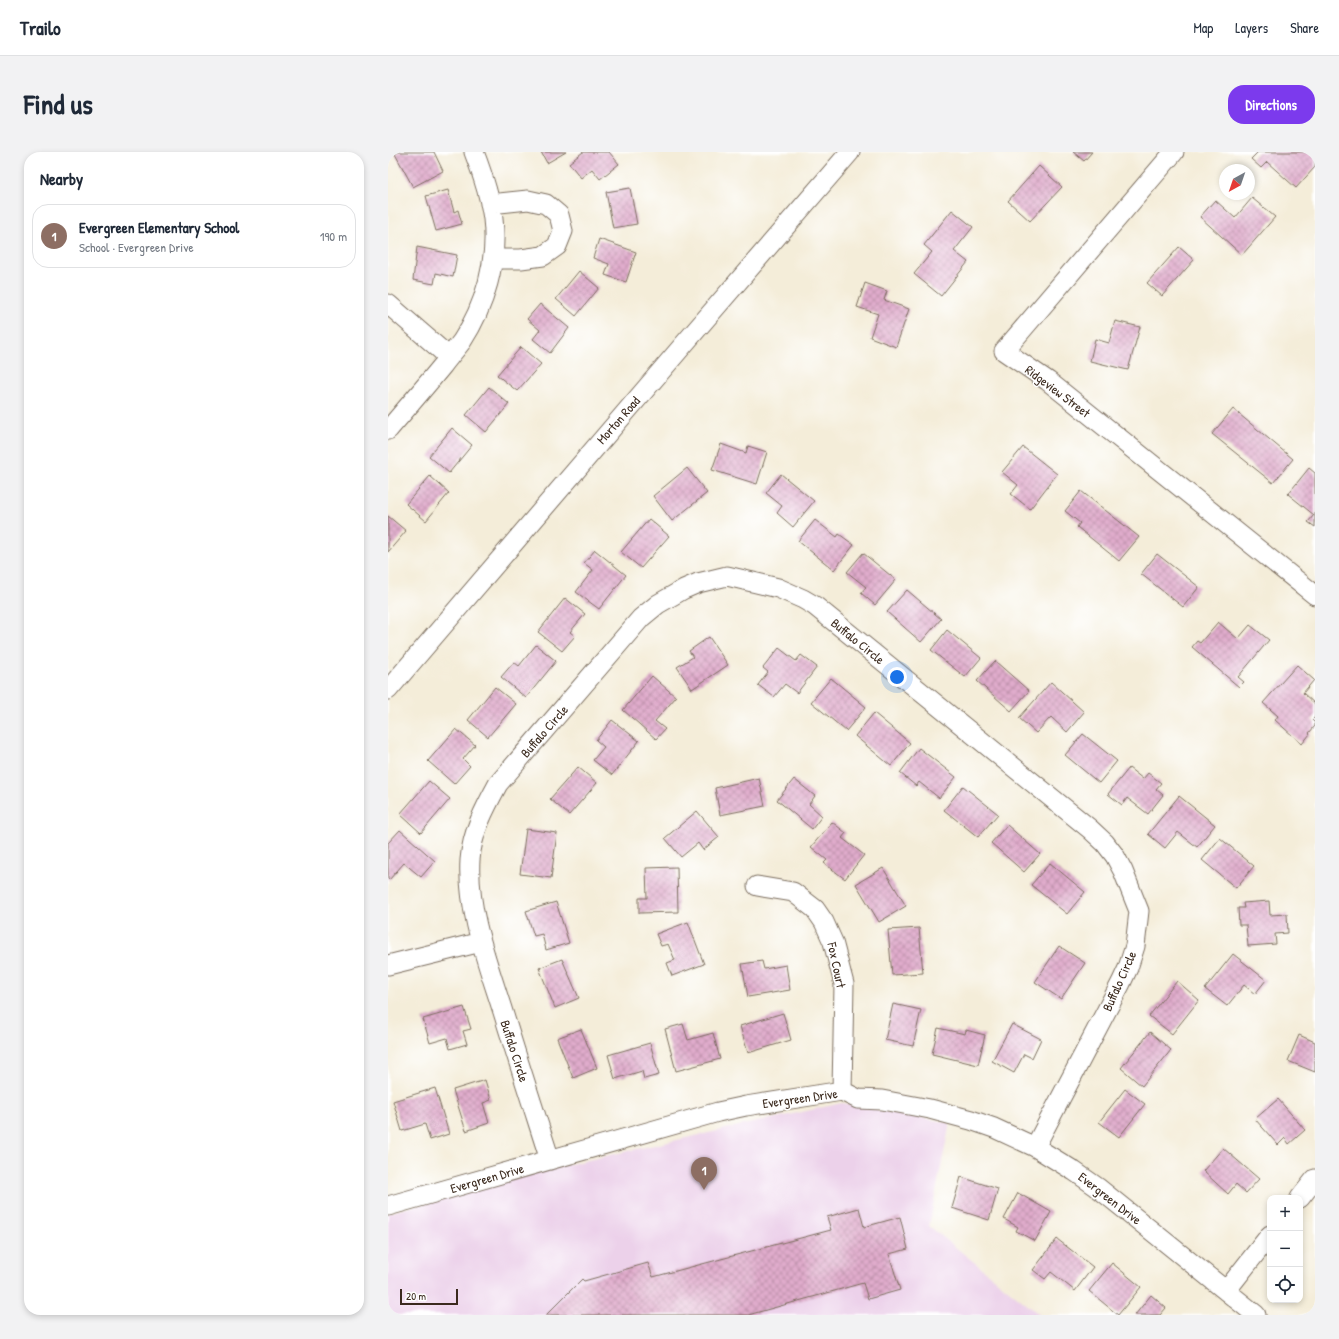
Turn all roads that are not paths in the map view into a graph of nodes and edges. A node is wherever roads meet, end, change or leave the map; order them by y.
1 (474, 152) edge
2 (850, 152) edge
3 (1174, 152) edge
4 (490, 204) junction
5 (493, 259) junction
6 (388, 304) edge
7 (449, 357) junction
8 (388, 430) edge
9 (1315, 595) edge
10 (388, 690) edge
11 (757, 886) dead end
12 (481, 942) junction
13 (388, 965) edge
14 (842, 1091) junction
15 (1036, 1147) junction
16 (550, 1160) junction
17 (1315, 1179) edge
18 (1302, 1195) edge
19 (388, 1206) edge
20 (1267, 1239) edge
21 (1226, 1291) junction
22 (1256, 1315) edge

1 - 4 street
2 - 10 street, Morton Road
3 - 9 street, Ridgeview Street
4 - 5 street
4 - 5 street
5 - 7 street
6 - 7 street
7 - 8 street
11 - 14 street, Fox Court
12 - 13 street
12 - 15 street, Buffalo Circle
12 - 16 street, Buffalo Circle
14 - 15 street, Evergreen Drive
14 - 16 street, Evergreen Drive
15 - 21 street, Evergreen Drive
16 - 19 street, Evergreen Drive
17 - 18 street
20 - 21 street
21 - 22 street, Evergreen Drive

